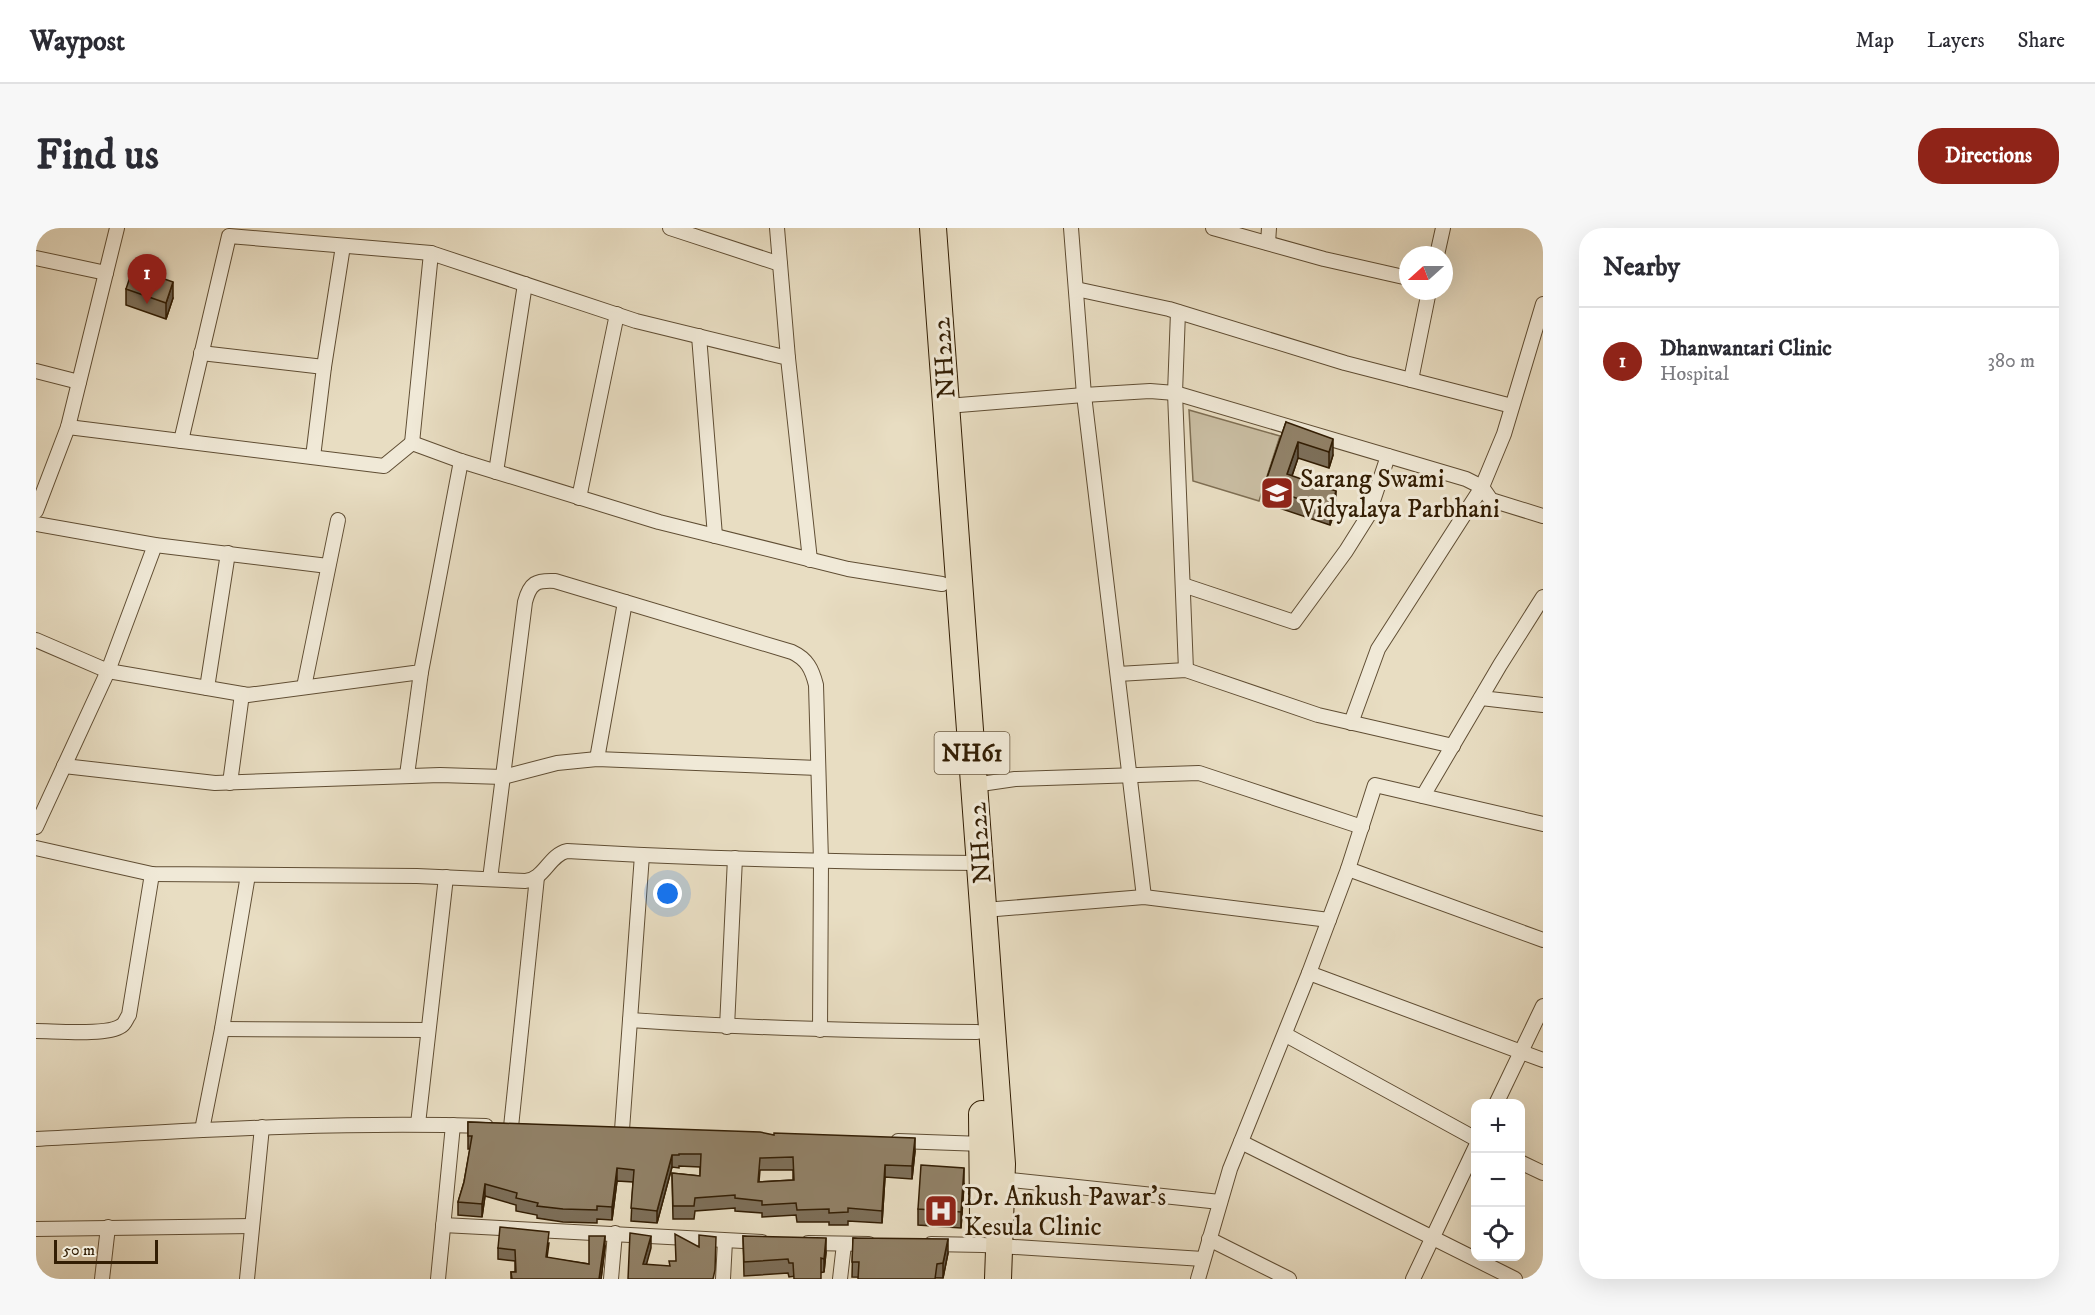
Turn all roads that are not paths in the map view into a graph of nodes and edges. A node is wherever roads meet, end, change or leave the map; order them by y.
1 (117, 228) edge
2 (670, 228) edge
3 (777, 228) edge
4 (916, 228) edge
5 (933, 228) edge
6 (1071, 228) edge
7 (1213, 228) edge
8 (1269, 228) edge
9 (1443, 228) edge
10 (1268, 243) junction
11 (343, 246) junction
12 (1439, 246) edge
13 (431, 253) junction
14 (36, 258) edge
15 (780, 264) junction
16 (106, 273) junction
17 (1399, 276) edge
18 (525, 284) junction
19 (1076, 289) junction
20 (1427, 300) edge
21 (1543, 304) edge
22 (1178, 312) junction
23 (617, 315) junction
24 (699, 336) junction
25 (201, 353) junction
26 (788, 358) junction
27 (324, 367) junction
28 (36, 371) edge
29 (1411, 380) junction
30 (79, 382) junction
31 (1175, 393) junction
32 (1084, 395) junction
33 (947, 406) junction
34 (1512, 406) junction
35 (68, 427) junction
36 (182, 441) junction
37 (412, 443) junction
38 (1388, 456) junction
39 (313, 457) junction
40 (460, 461) junction
41 (496, 472) junction
42 (1482, 487) junction
43 (579, 498) junction
44 (36, 511) edge
45 (1543, 516) edge
46 (338, 520) dead end
47 (36, 524) edge
48 (715, 536) junction
49 (155, 545) junction
50 (228, 553) junction
51 (810, 560) junction
52 (328, 566) junction
53 (942, 584) junction
54 (1183, 585) junction
55 (1543, 597) edge
56 (625, 602) junction
57 (1537, 616) edge
58 (36, 640) edge
59 (1186, 670) junction
60 (108, 671) junction
61 (421, 672) junction
62 (1118, 674) junction
63 (304, 687) junction
64 (207, 688) junction
65 (242, 694) junction
66 (1481, 698) junction
67 (1543, 705) edge
68 (1351, 723) junction
69 (1453, 746) junction
70 (597, 759) junction
71 (64, 766) junction
72 (818, 768) junction
73 (407, 775) junction
74 (1131, 775) junction
75 (503, 777) junction
76 (230, 783) junction
77 (975, 785) junction
78 (1423, 796) junction
79 (1543, 824) edge
80 (36, 827) edge
81 (1362, 827) junction
82 (36, 848) edge
83 (642, 855) junction
84 (735, 858) junction
85 (820, 861) junction
86 (973, 863) junction
87 (1348, 869) junction
88 (152, 874) junction
89 (248, 875) junction
90 (446, 877) junction
91 (537, 877) junction
92 (490, 879) junction
93 (1144, 897) junction
94 (984, 910) junction
95 (1329, 920) junction
96 (1543, 940) edge
97 (1309, 974) junction
98 (1543, 1006) edge
99 (630, 1020) junction
100 (728, 1027) junction
101 (222, 1029) junction
102 (428, 1030) junction
103 (820, 1030) junction
104 (36, 1031) edge
105 (977, 1032) junction
106 (1286, 1035) junction
107 (1521, 1052) junction
108 (1543, 1060) edge
109 (1498, 1099) edge
110 (418, 1124) junction
111 (453, 1125) junction
112 (262, 1127) junction
113 (202, 1130) junction
114 (623, 1130) edge
115 (1471, 1135) edge
116 (36, 1139) edge
117 (890, 1140) edge
118 (1241, 1142) junction
119 (983, 1144) junction
120 (1473, 1153) edge
121 (1525, 1164) edge
122 (1543, 1173) edge
123 (1001, 1179) junction
124 (1220, 1202) junction
125 (443, 1225) junction
126 (252, 1226) junction
127 (108, 1227) junction
128 (36, 1229) edge
129 (615, 1233) junction
130 (1209, 1239) junction
131 (1433, 1239) junction
132 (725, 1241) junction
133 (773, 1242) edge
134 (796, 1243) edge
135 (844, 1244) junction
136 (879, 1244) edge
137 (914, 1244) edge
138 (992, 1245) junction
139 (1203, 1259) junction
140 (102, 1279) edge
141 (247, 1279) edge
142 (438, 1279) edge
143 (611, 1279) edge
144 (723, 1279) edge
145 (840, 1279) edge
146 (981, 1279) edge
147 (998, 1279) edge
148 (1198, 1279) edge
149 (1289, 1279) edge
150 (1413, 1279) edge
151 (1515, 1279) edge

1 - 16 street
2 - 15 street
3 - 15 street
4 - 53 highway, NH222 / NH61
5 - 33 highway, NH222 / NH61
6 - 19 street
7 - 10 street
8 - 10 street
9 - 12 street
10 - 17 street
11 - 13 street
11 - 25 street
11 - 27 street
13 - 18 street
13 - 37 street
14 - 16 street
15 - 26 street
16 - 30 street
18 - 23 street
18 - 41 street
19 - 22 street
19 - 32 street
20 - 29 street
21 - 34 street
22 - 29 street
22 - 31 street
23 - 24 street
23 - 43 street
24 - 26 street
24 - 48 street
25 - 27 street
25 - 36 street
26 - 51 street
27 - 39 street
28 - 30 street
29 - 34 street
30 - 35 street
31 - 32 street
31 - 38 street
31 - 54 street
32 - 33 street
32 - 62 street
33 - 77 highway, NH222 / NH61
34 - 42 street
35 - 36 street
35 - 44 street
36 - 39 street
37 - 39 street
37 - 40 street
38 - 42 street
38 - 54 street
40 - 41 street
40 - 61 street
41 - 43 street
42 - 45 street
42 - 68 street
43 - 48 street
46 - 52 street
47 - 49 street
48 - 51 street
49 - 50 street
49 - 60 street
50 - 52 street
50 - 64 street
51 - 53 street
52 - 63 street
53 - 86 highway, NH222 / NH61
54 - 59 street
55 - 57 street
56 - 70 street
56 - 72 street
56 - 75 street
57 - 66 street
58 - 60 street
59 - 62 street
59 - 68 street
60 - 64 street
60 - 71 street
61 - 63 street
61 - 73 street
62 - 74 street
63 - 65 street
64 - 65 street
65 - 76 street
66 - 67 street
66 - 69 street
68 - 69 street
69 - 78 street
70 - 72 street
70 - 75 street
71 - 76 street
71 - 80 street
72 - 85 street
73 - 75 street
73 - 76 street
74 - 77 street
74 - 81 street
74 - 93 street
75 - 92 street
77 - 86 highway, NH222 / NH61
78 - 79 street
78 - 81 street
81 - 87 street
82 - 88 street
83 - 84 street
83 - 91 street
83 - 99 street
84 - 85 street
84 - 100 street
85 - 86 street
85 - 103 street
86 - 94 highway, NH222 / NH61
86 - 105 highway, NH222 / NH61
87 - 95 street
87 - 96 street
88 - 89 street
88 - 104 street
89 - 90 street
89 - 101 street
90 - 92 street
90 - 102 street
91 - 92 street
91 - 111 street
93 - 94 street
93 - 95 street
94 - 123 highway, NH222 / NH61
95 - 97 street
97 - 106 street
97 - 107 street
98 - 107 street
99 - 100 street
99 - 114 street
100 - 103 street
101 - 102 street
101 - 113 street
102 - 110 street
103 - 105 street
105 - 119 highway, NH222 / NH61
106 - 115 street
106 - 118 street
107 - 108 street
107 - 109 street
110 - 111 street
110 - 112 street
111 - 125 street
112 - 113 street
112 - 126 street
113 - 116 street
117 - 119 street
118 - 124 street
118 - 131 street
119 - 138 highway, NH222 / NH61
120 - 131 street
121 - 122 street
123 - 124 street
123 - 138 highway, NH222 / NH61
124 - 130 street
125 - 129 street
125 - 142 street
126 - 127 street
126 - 141 street
127 - 128 street
127 - 140 street
129 - 132 street
129 - 143 street
130 - 139 street
130 - 149 street
131 - 150 street
131 - 151 street
132 - 133 street
132 - 144 street
134 - 135 street
135 - 136 street
135 - 145 street
137 - 138 street
138 - 139 street
138 - 146 highway, NH222 / NH61
138 - 147 highway, NH222 / NH61
139 - 148 street

